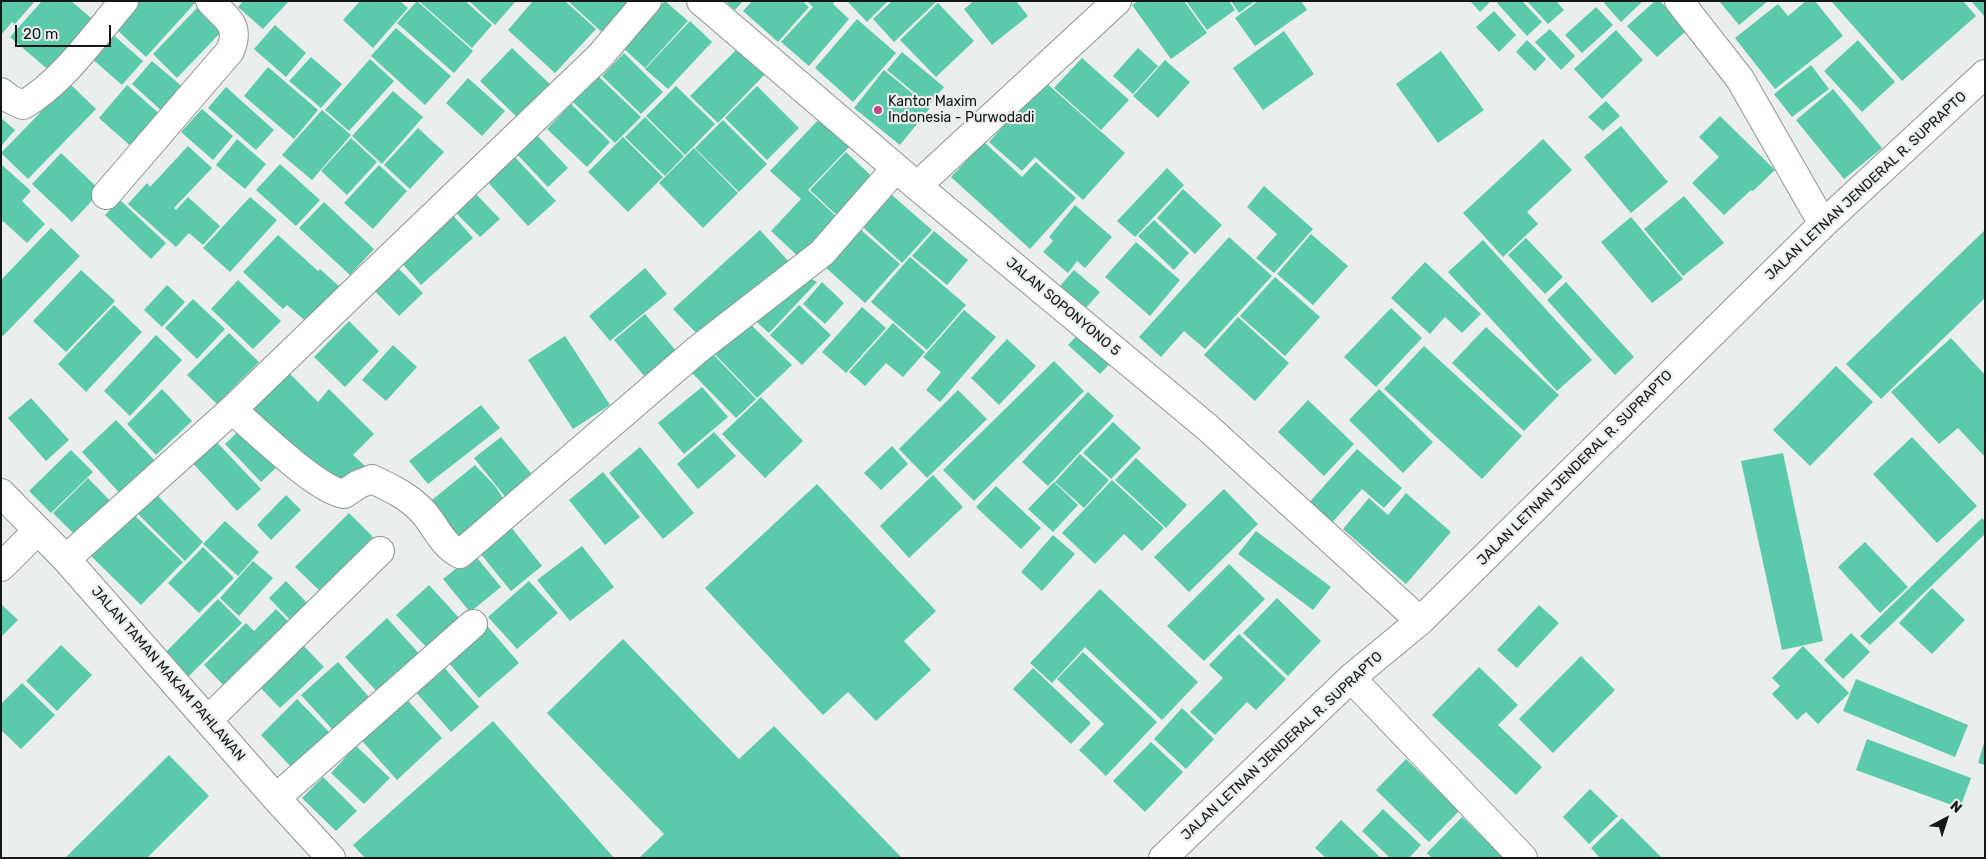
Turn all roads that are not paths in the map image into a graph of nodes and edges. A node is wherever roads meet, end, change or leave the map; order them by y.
1 (124, 1) edge
2 (210, 1) edge
3 (647, 1) edge
4 (701, 1) edge
5 (1679, 1) edge
6 (1100, 7) edge
7 (1985, 74) edge
8 (1, 92) edge
9 (896, 168) junction
10 (917, 186) junction
11 (106, 195) dead end
12 (1823, 224) junction
13 (232, 410) junction
14 (1, 493) edge
15 (37, 531) junction
16 (380, 551) dead end
17 (66, 559) junction
18 (1, 567) edge
19 (1420, 620) junction
20 (473, 624) dead end
21 (1351, 678) junction
22 (208, 720) junction
23 (276, 798) junction
24 (332, 858) edge
25 (1163, 858) edge
26 (1523, 858) edge

1 - 8 street
2 - 11 street
3 - 13 street
4 - 9 street, JALAN SOPONYONO 5
5 - 12 street
6 - 10 street
7 - 12 street, JALAN LETNAN JENDERAL R. SUPRAPTO
9 - 10 street, JALAN SOPONYONO 5
9 - 13 street
10 - 19 street, JALAN SOPONYONO 5
12 - 19 street, JALAN LETNAN JENDERAL R. SUPRAPTO
13 - 17 street
14 - 15 street, JALAN TAMAN MAKAM PAHLAWAN
15 - 17 street, JALAN TAMAN MAKAM PAHLAWAN
15 - 18 street
16 - 22 street
17 - 22 street, JALAN TAMAN MAKAM PAHLAWAN
19 - 21 street, JALAN LETNAN JENDERAL R. SUPRAPTO
20 - 23 street
21 - 25 street, JALAN LETNAN JENDERAL R. SUPRAPTO
21 - 26 street
22 - 23 street, JALAN TAMAN MAKAM PAHLAWAN
23 - 24 street, JALAN TAMAN MAKAM PAHLAWAN

